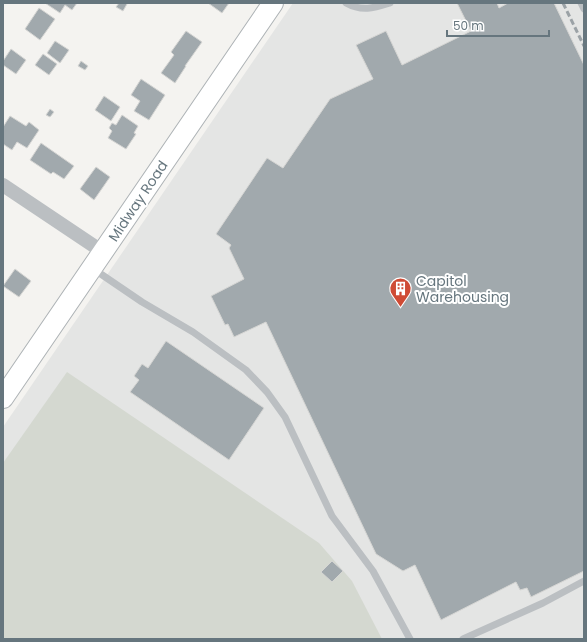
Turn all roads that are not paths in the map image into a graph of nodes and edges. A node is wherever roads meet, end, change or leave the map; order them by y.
1 (273, 3) edge
2 (346, 3) edge
3 (390, 3) edge
4 (581, 3) edge
5 (584, 9) edge
6 (3, 185) edge
7 (103, 252) junction
8 (92, 268) junction
9 (3, 398) edge
10 (584, 582) edge
11 (410, 639) edge
12 (464, 639) edge

1 - 7 main road, Midway Road
2 - 3 lane
4 - 5 lane
6 - 7 street
7 - 8 main road, Midway Road
8 - 9 main road, Midway Road
8 - 11 lane
10 - 12 lane

